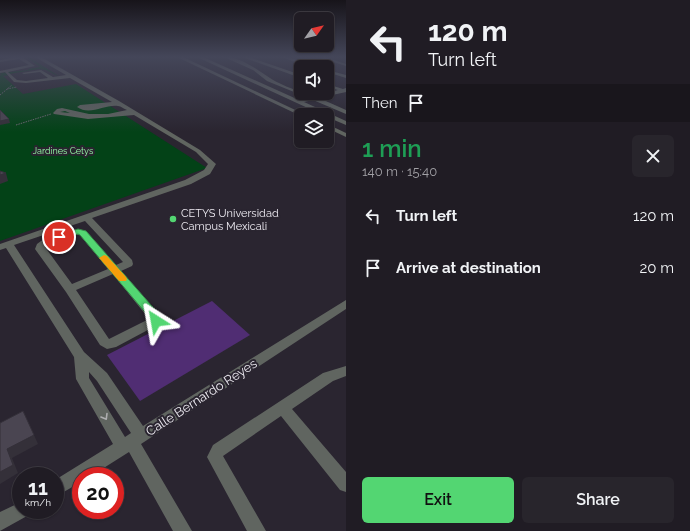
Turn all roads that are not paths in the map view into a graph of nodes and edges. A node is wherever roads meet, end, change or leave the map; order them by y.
1 (20, 82) edge
2 (34, 82) edge
3 (79, 82) edge
4 (233, 82) edge
5 (253, 82) edge
6 (273, 82) edge
7 (334, 87) edge
8 (294, 90) edge
9 (345, 91) edge
10 (334, 94) edge
11 (304, 100) edge
12 (321, 100) edge
13 (323, 100) edge
14 (298, 101) junction
15 (119, 103) junction
16 (282, 105) junction
17 (346, 107) edge
18 (294, 111) edge
19 (133, 112) junction
20 (346, 112) edge
21 (56, 113) road end
22 (346, 123) edge
23 (334, 129) edge
24 (346, 135) edge
25 (86, 217) junction
26 (56, 233) junction
27 (4, 245) edge
28 (115, 270) junction
29 (70, 289) junction
30 (346, 304) edge
31 (80, 356) junction
32 (346, 371) edge
33 (107, 384) junction
34 (90, 393) junction
35 (282, 407) junction
36 (132, 441) junction
37 (342, 480) edge
38 (64, 483) edge
39 (346, 491) edge
40 (12, 515) edge
41 (0, 522) edge
42 (183, 531) edge
43 (257, 531) edge

1 - 2 street
3 - 15 street
4 - 16 street
5 - 14 street
6 - 8 street
7 - 9 street
9 - 10 street
11 - 14 street
12 - 20 street
13 - 17 street
14 - 16 street
14 - 22 street
15 - 15 street
15 - 19 street
16 - 18 street
19 - 21 street
19 - 25 street
23 - 24 street
25 - 26 street
25 - 28 street
26 - 27 street
26 - 28 street
26 - 29 street
27 - 31 street
28 - 29 street
28 - 29 street
30 - 36 street, Calle Bernardo Reyes
31 - 33 street
31 - 34 street
32 - 35 street
33 - 34 street
33 - 36 street
34 -> 36 street
35 - 37 street
35 - 43 street
36 - 38 street, Calle Bernardo Reyes
36 - 42 street
37 - 39 street
40 - 41 street

